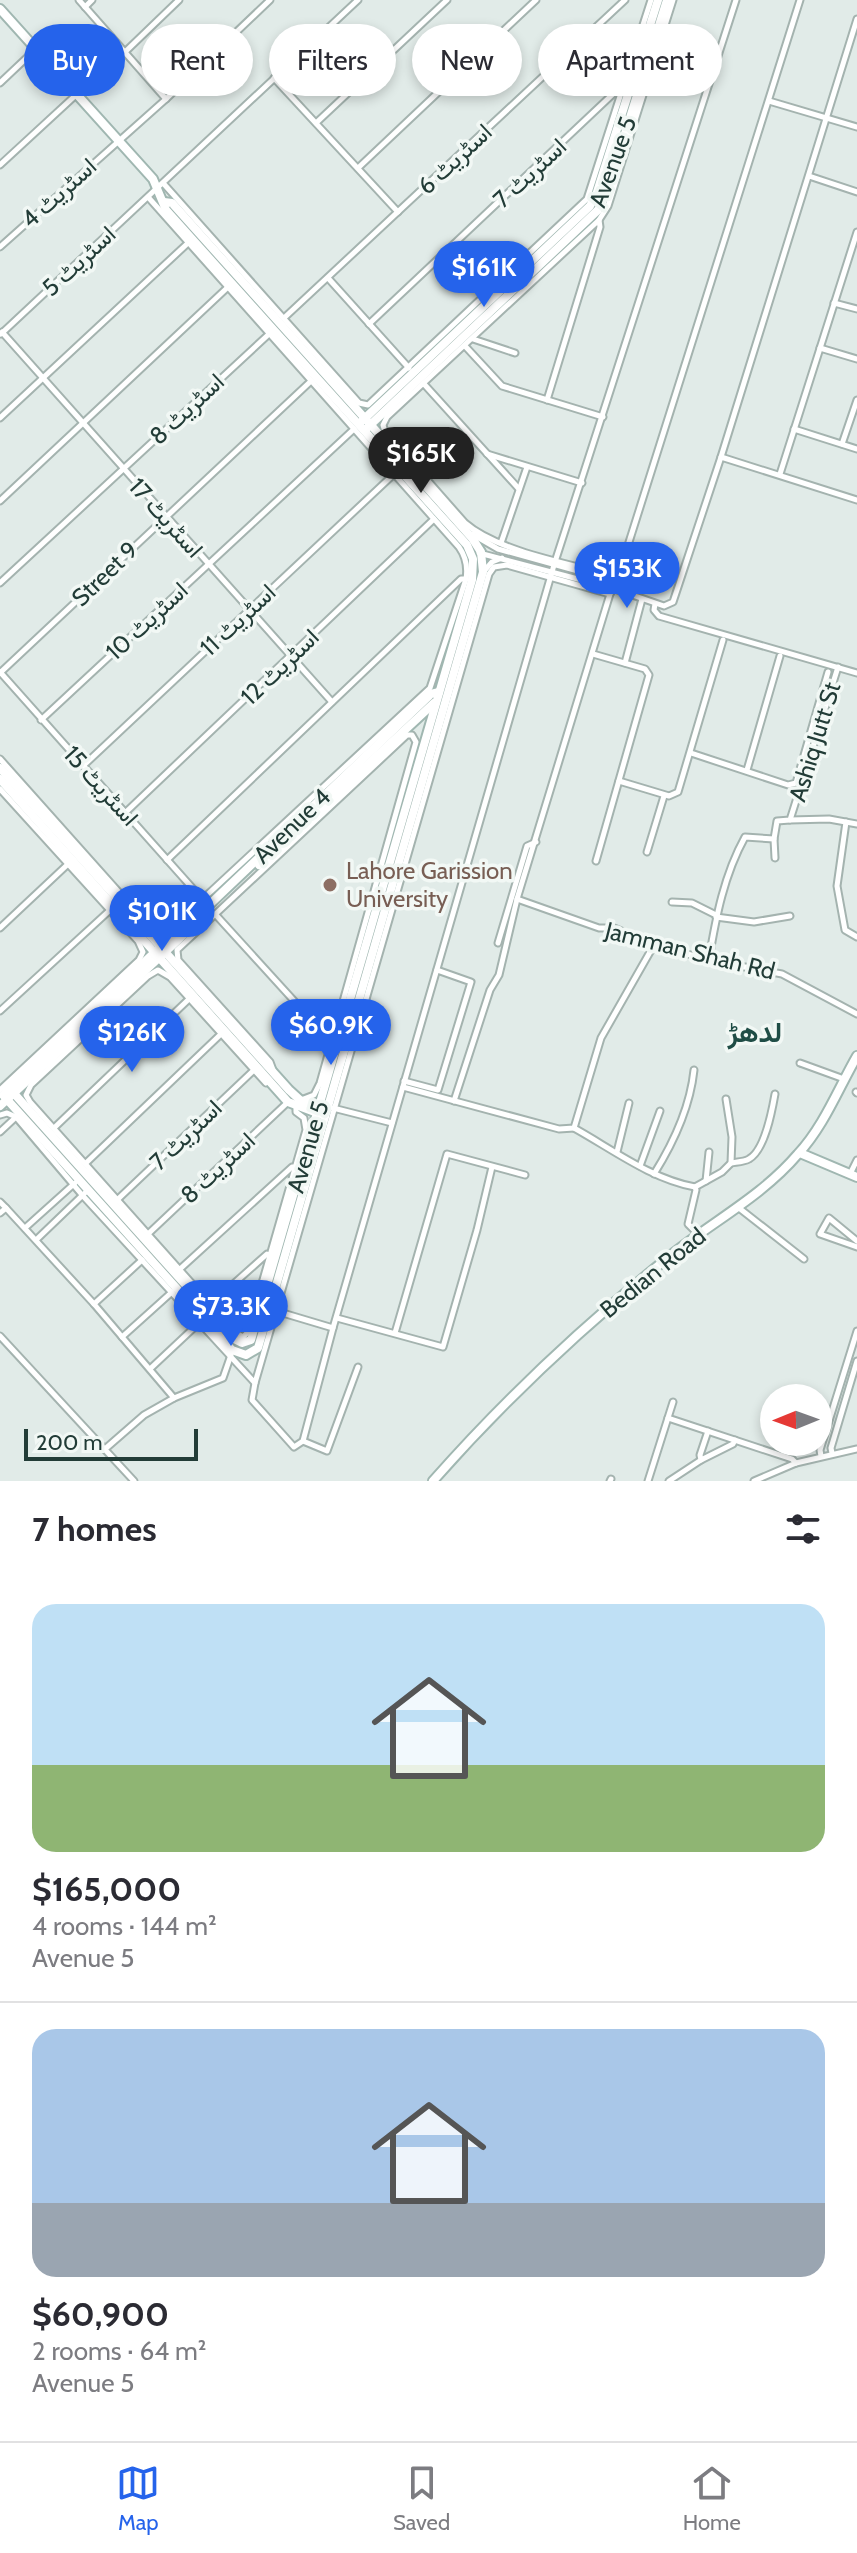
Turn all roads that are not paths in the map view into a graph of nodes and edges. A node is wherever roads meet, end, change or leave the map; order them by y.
1 (79, 0) edge
2 (92, 0) edge
3 (179, 0) edge
4 (270, 0) edge
5 (358, 0) edge
6 (447, 0) edge
7 (536, 0) edge
8 (625, 0) edge
9 (651, 0) edge
10 (658, 0) edge
11 (667, 0) edge
12 (673, 0) edge
13 (736, 0) edge
14 (800, 0) edge
15 (85, 7) junction
16 (0, 9) edge
17 (857, 19) edge
18 (100, 24) edge
19 (332, 24) edge
20 (643, 24) edge
21 (24, 34) edge
22 (125, 52) joint
23 (24, 60) edge
24 (0, 83) edge
25 (269, 83) edge
26 (75, 96) edge
27 (79, 96) edge
28 (291, 96) edge
29 (611, 96) edge
30 (620, 96) edge
31 (166, 99) junction
32 (769, 101) junction
33 (826, 118) junction
34 (316, 123) junction
35 (857, 127) edge
36 (119, 140) junction
37 (0, 165) edge
38 (358, 168) junction
39 (809, 176) junction
40 (160, 186) junction
41 (857, 192) edge
42 (148, 197) junction
43 (164, 202) junction
44 (398, 212) junction
45 (599, 220) junction
46 (857, 232) edge
47 (188, 243) junction
48 (0, 247) edge
49 (849, 256) junction
50 (857, 259) edge
51 (328, 278) junction
52 (228, 287) junction
53 (834, 303) junction
54 (857, 309) edge
55 (274, 311) junction
56 (284, 318) junction
57 (369, 324) junction
58 (1, 333) edge
59 (269, 334) junction
60 (473, 339) junction
61 (465, 346) junction
62 (820, 348) junction
63 (515, 353) dead end
64 (857, 359) edge
65 (409, 368) junction
66 (43, 378) junction
67 (314, 379) junction
68 (424, 384) junction
69 (547, 400) junction
70 (857, 400) edge
71 (375, 404) junction
72 (356, 405) junction
73 (603, 417) junction
74 (0, 418) edge
75 (83, 423) junction
76 (362, 425) junction
77 (794, 429) junction
78 (842, 444) junction
79 (857, 449) edge
80 (486, 454) junction
81 (721, 457) junction
82 (527, 467) junction
83 (123, 468) junction
84 (394, 474) junction
85 (780, 474) junction
86 (582, 483) junction
87 (519, 489) junction
88 (857, 500) edge
89 (0, 501) edge
90 (165, 516) junction
91 (434, 519) junction
92 (467, 532) junction
93 (497, 546) junction
94 (475, 551) junction
95 (503, 558) junction
96 (208, 564) junction
97 (554, 568) junction
98 (483, 572) junction
99 (466, 579) junction
100 (0, 583) edge
101 (614, 585) junction
102 (642, 599) junction
103 (655, 604) junction
104 (248, 610) junction
105 (460, 631) junction
106 (723, 640) dead end
107 (593, 654) junction
108 (780, 656) dead end
109 (291, 658) junction
110 (625, 663) junction
111 (838, 667) junction
112 (828, 672) dead end
113 (0, 673) edge
114 (857, 673) edge
115 (442, 692) junction
116 (332, 702) junction
117 (438, 704) junction
118 (41, 720) junction
119 (691, 753) junction
120 (0, 759) edge
121 (83, 766) junction
122 (0, 768) edge
123 (747, 770) junction
124 (0, 779) edge
125 (619, 781) junction
126 (0, 789) edge
127 (664, 795) junction
128 (125, 813) junction
129 (790, 820) junction
130 (846, 822) junction
131 (857, 824) edge
132 (774, 839) junction
133 (537, 842) junction
134 (647, 852) dead end
135 (775, 858) dead end
136 (167, 860) junction
137 (596, 861) dead end
138 (67, 865) junction
139 (517, 899) junction
140 (203, 900) junction
141 (672, 902) dead end
142 (109, 911) junction
143 (215, 914) junction
144 (790, 916) dead end
145 (716, 917) junction
146 (0, 928) edge
147 (145, 936) junction
148 (857, 937) edge
149 (176, 938) junction
150 (498, 943) dead end
151 (654, 945) junction
152 (160, 952) junction
153 (709, 959) junction
154 (147, 969) junction
155 (175, 969) junction
156 (437, 970) junction
157 (190, 999) junction
158 (0, 1011) edge
159 (857, 1014) edge
160 (221, 1034) junction
161 (332, 1038) junction
162 (857, 1056) edge
163 (800, 1063) dead end
164 (254, 1070) junction
165 (694, 1070) dead end
166 (844, 1079) junction
167 (27, 1081) junction
168 (323, 1084) junction
169 (404, 1084) junction
170 (775, 1094) dead end
171 (5, 1096) edge
172 (726, 1099) dead end
173 (454, 1101) junction
174 (629, 1103) dead end
175 (292, 1104) junction
176 (325, 1110) junction
177 (660, 1111) dead end
178 (0, 1115) edge
179 (38, 1115) junction
180 (18, 1116) junction
181 (392, 1123) junction
182 (54, 1128) junction
183 (574, 1128) junction
184 (0, 1132) edge
185 (308, 1137) junction
186 (617, 1152) junction
187 (709, 1152) dead end
188 (800, 1153) junction
189 (857, 1160) edge
190 (86, 1163) junction
191 (731, 1163) junction
192 (640, 1166) junction
193 (295, 1167) junction
194 (492, 1167) junction
195 (654, 1174) junction
196 (525, 1175) dead end
197 (854, 1176) edge
198 (76, 1182) junction
199 (706, 1182) junction
200 (695, 1187) junction
201 (86, 1193) junction
202 (117, 1200) junction
203 (0, 1202) edge
204 (6, 1208) junction
205 (739, 1208) junction
206 (0, 1213) edge
207 (25, 1228) junction
208 (148, 1234) junction
209 (698, 1235) junction
210 (36, 1240) junction
211 (857, 1244) edge
212 (270, 1255) junction
213 (804, 1259) dead end
214 (142, 1260) junction
215 (180, 1269) junction
216 (174, 1291) junction
217 (94, 1304) junction
218 (211, 1304) junction
219 (276, 1311) junction
220 (337, 1318) junction
221 (199, 1323) junction
222 (333, 1328) junction
223 (857, 1331) edge
224 (395, 1333) junction
225 (122, 1337) junction
226 (235, 1340) junction
227 (2, 1341) edge
228 (264, 1344) junction
229 (231, 1354) junction
230 (857, 1361) edge
231 (358, 1367) dead end
232 (151, 1368) junction
233 (255, 1383) junction
234 (174, 1398) junction
235 (673, 1402) dead end
236 (832, 1411) edge
237 (668, 1418) junction
238 (708, 1431) junction
239 (735, 1440) junction
240 (303, 1441) junction
241 (832, 1445) edge
242 (105, 1449) junction
243 (857, 1449) edge
244 (832, 1453) edge
245 (821, 1456) edge
246 (701, 1460) junction
247 (796, 1463) junction
248 (134, 1481) edge
249 (433, 1481) edge
250 (648, 1481) edge
251 (669, 1481) edge
252 (754, 1481) edge

1 - 15 street
2 - 15 street
3 - 22 street
4 - 31 street, اسٹریٹ 4
5 - 19 street, اسٹریٹ 5
6 - 34 street
7 - 38 street
8 - 44 street, اسٹریٹ 6
9 - 20 street
10 - 71 main road, Avenue 5
11 - 76 main road, Avenue 5
12 - 45 street
13 - 73 street
14 - 32 street
15 - 18 street
16 - 21 main road
17 - 33 street
22 - 31 street
23 - 24 street
25 - 40 street, اسٹریٹ 5
26 - 37 street
27 - 36 main road
28 - 34 street
29 - 57 street, اسٹریٹ 7
30 - 65 street
31 - 36 street, اسٹریٹ 4
32 - 33 street
32 - 101 street
33 - 35 street
33 - 39 street
34 - 38 street
36 - 40 main road
36 - 48 street, اسٹریٹ 4
38 - 44 street
39 - 41 street
39 - 81 street
40 - 42 street, اسٹریٹ 5
40 - 43 main road
40 - 55 street
42 - 47 street
42 - 58 street, اسٹریٹ 5
43 - 55 main road
43 - 67 main road
44 - 51 street, اسٹریٹ 6
45 - 60 street
45 - 69 street
46 - 49 street
47 - 52 street
47 - 66 street
49 - 50 street
49 - 53 street
51 - 56 street, اسٹریٹ 6
51 - 57 street
52 - 59 street
52 - 75 street
53 - 54 street
53 - 62 street
55 - 56 street
55 - 72 main road
56 - 72 street
57 - 65 street
58 - 66 street, اسٹریٹ 17
59 - 67 street
59 - 83 street, اسٹریٹ 8
60 - 61 street
60 - 63 street
61 - 68 street
61 - 69 street
62 - 64 street
62 - 77 street
65 - 71 street
66 - 74 street
66 - 75 street, اسٹریٹ 17
67 - 76 main road
67 - 90 street, Street 9
68 - 80 street
68 - 93 street
69 - 73 street
70 - 78 street
71 - 72 street
71 - 76 main road, Avenue 5
72 - 76 main road
73 - 86 street
75 - 83 street, اسٹریٹ 17
75 - 89 street
76 - 84 street
76 - 92 main road
76 - 94 main road
76 - 96 street, اسٹریٹ 10
77 - 78 street
77 - 85 street
78 - 79 street
80 - 82 street
80 - 87 street
81 - 85 street
81 - 103 street
82 - 86 street
82 - 87 street
83 - 90 street, اسٹریٹ 17
83 - 100 street, اسٹریٹ 8
84 - 91 street
84 - 104 street, اسٹریٹ 11
85 - 88 street
86 - 97 street
87 - 93 street
90 - 96 street, اسٹریٹ 17
90 - 113 street, Street 9
91 - 99 street
91 - 109 street, اسٹریٹ 12
92 - 93 street
92 - 94 main road
93 - 94 street
93 - 97 street
94 - 95 street
94 - 98 main road, Avenue 5
94 - 105 main road, Avenue 5
95 - 97 street
95 - 98 street
96 - 104 street, اسٹریٹ 17
96 - 118 street, اسٹریٹ 10
97 - 101 street
97 - 101 street
97 - 156 street
97 - 176 street
98 - 105 main road, Avenue 5
99 - 116 street
99 - 140 street
101 - 102 street
101 - 107 street
102 - 103 street
102 - 110 street
103 - 111 street
104 - 109 street, اسٹریٹ 17
104 - 121 street, اسٹریٹ 11
105 - 115 main road, Avenue 5
106 - 119 street
107 - 110 street
107 - 133 street
108 - 123 street
109 - 116 street, اسٹریٹ 17
109 - 128 street, اسٹریٹ 12
110 - 125 street
111 - 114 street
111 - 129 street, Ashiq Jutt St
112 - 123 street
113 - 118 street, اسٹریٹ 15
115 - 117 main road, Avenue 5
115 - 149 main road, Avenue 4
116 - 136 street
117 - 149 main road, Avenue 4
117 - 168 main road, Avenue 5
117 - 176 main road, Avenue 5
118 - 121 street, اسٹریٹ 15
119 - 123 street
119 - 127 street
120 - 147 street
121 - 128 street, اسٹریٹ 15
122 - 147 main road
124 - 147 main road
125 - 127 street
125 - 137 street
126 - 138 street
127 - 134 street
128 - 136 street, اسٹریٹ 15
129 - 130 street
129 - 132 street, Ashiq Jutt St
130 - 131 street
130 - 148 street
132 - 135 street
132 - 145 street
133 - 139 street
133 - 150 street
136 - 140 street, اسٹریٹ 15
138 - 142 street
138 - 146 street
139 - 151 street, Jamman Shah Rd
139 - 173 street
140 - 149 street
141 - 145 street
142 - 147 street
142 - 158 street
143 - 149 street
143 - 161 street
143 - 161 street
144 - 145 street
145 - 153 street
147 - 149 main road
147 - 152 main road
147 - 154 main road
147 - 171 street
149 - 152 main road, Avenue 4
149 - 155 main road
151 - 153 street, Jamman Shah Rd
151 - 183 street
152 - 154 main road, Avenue 4
152 - 155 main road
153 - 159 street, Jamman Shah Rd
154 - 155 main road
154 - 167 main road, Avenue 4
154 - 167 street
155 - 157 street
155 - 175 main road
155 - 175 main road
156 - 169 street
156 - 169 street
157 - 160 street
157 - 182 street
160 - 164 street
160 - 190 street
161 - 168 street
162 - 166 main road, Bedian Road
163 - 166 street
164 - 175 street
164 - 202 street, اسٹریٹ 7
165 - 195 street
166 - 188 main road, Bedian Road
167 - 171 main road, Avenue 4
167 - 179 street
168 - 175 street, اسٹریٹ 8
168 - 176 main road, Avenue 5
169 - 173 street
169 - 181 street
170 - 191 street
171 - 179 main road
171 - 180 main road
172 - 191 street
173 - 183 street
174 - 186 street
175 - 176 main road
175 - 185 street
175 - 208 street, اسٹریٹ 8
176 - 181 street
176 - 185 main road, Avenue 5
176 - 219 street
176 - 228 main road, Avenue 5
177 - 192 street
178 - 180 street
179 - 182 street
179 - 226 main road
180 - 184 street
180 - 198 main road
181 - 220 street
182 - 190 street
183 - 186 street
185 - 193 street
185 - 226 main road, Avenue 5
186 - 192 street
187 - 199 street
188 - 197 main road
188 - 205 main road, Bedian Road
189 - 197 street
190 - 202 street
191 - 199 street
192 - 195 street
193 - 212 street
193 - 215 street
194 - 196 street
194 - 224 street
194 - 224 street
195 - 200 street
198 - 201 main road
198 - 207 street
199 - 200 street
200 - 209 street
201 - 210 street
201 - 214 street
201 - 216 main road
202 - 208 street
203 - 204 street
204 - 206 street
204 - 207 street
205 - 209 main road, Bedian Road
205 - 213 street
207 - 210 street
208 - 215 street
209 - 249 main road, Bedian Road
210 - 217 street
211 - 211 street
212 - 218 street
212 - 218 street
214 - 216 street
214 - 217 street
215 - 218 street
216 - 221 street
216 - 225 street
216 - 229 main road
217 - 225 street
219 - 222 street
219 - 228 street
220 - 222 street
220 - 224 street
221 - 229 street
221 - 232 street
222 - 240 street
223 - 236 street
225 - 232 street
226 - 229 street
227 - 242 street
228 - 229 main road
228 - 233 street
229 - 233 street
229 - 234 street
230 - 241 street
231 - 240 street
232 - 234 street
233 - 240 street
234 - 242 street
235 - 237 street
237 - 238 street
237 - 250 street
238 - 239 street
238 - 246 street
239 - 246 street
239 - 247 street
242 - 248 street
243 - 244 street
245 - 247 street
246 - 251 street
247 - 252 street

